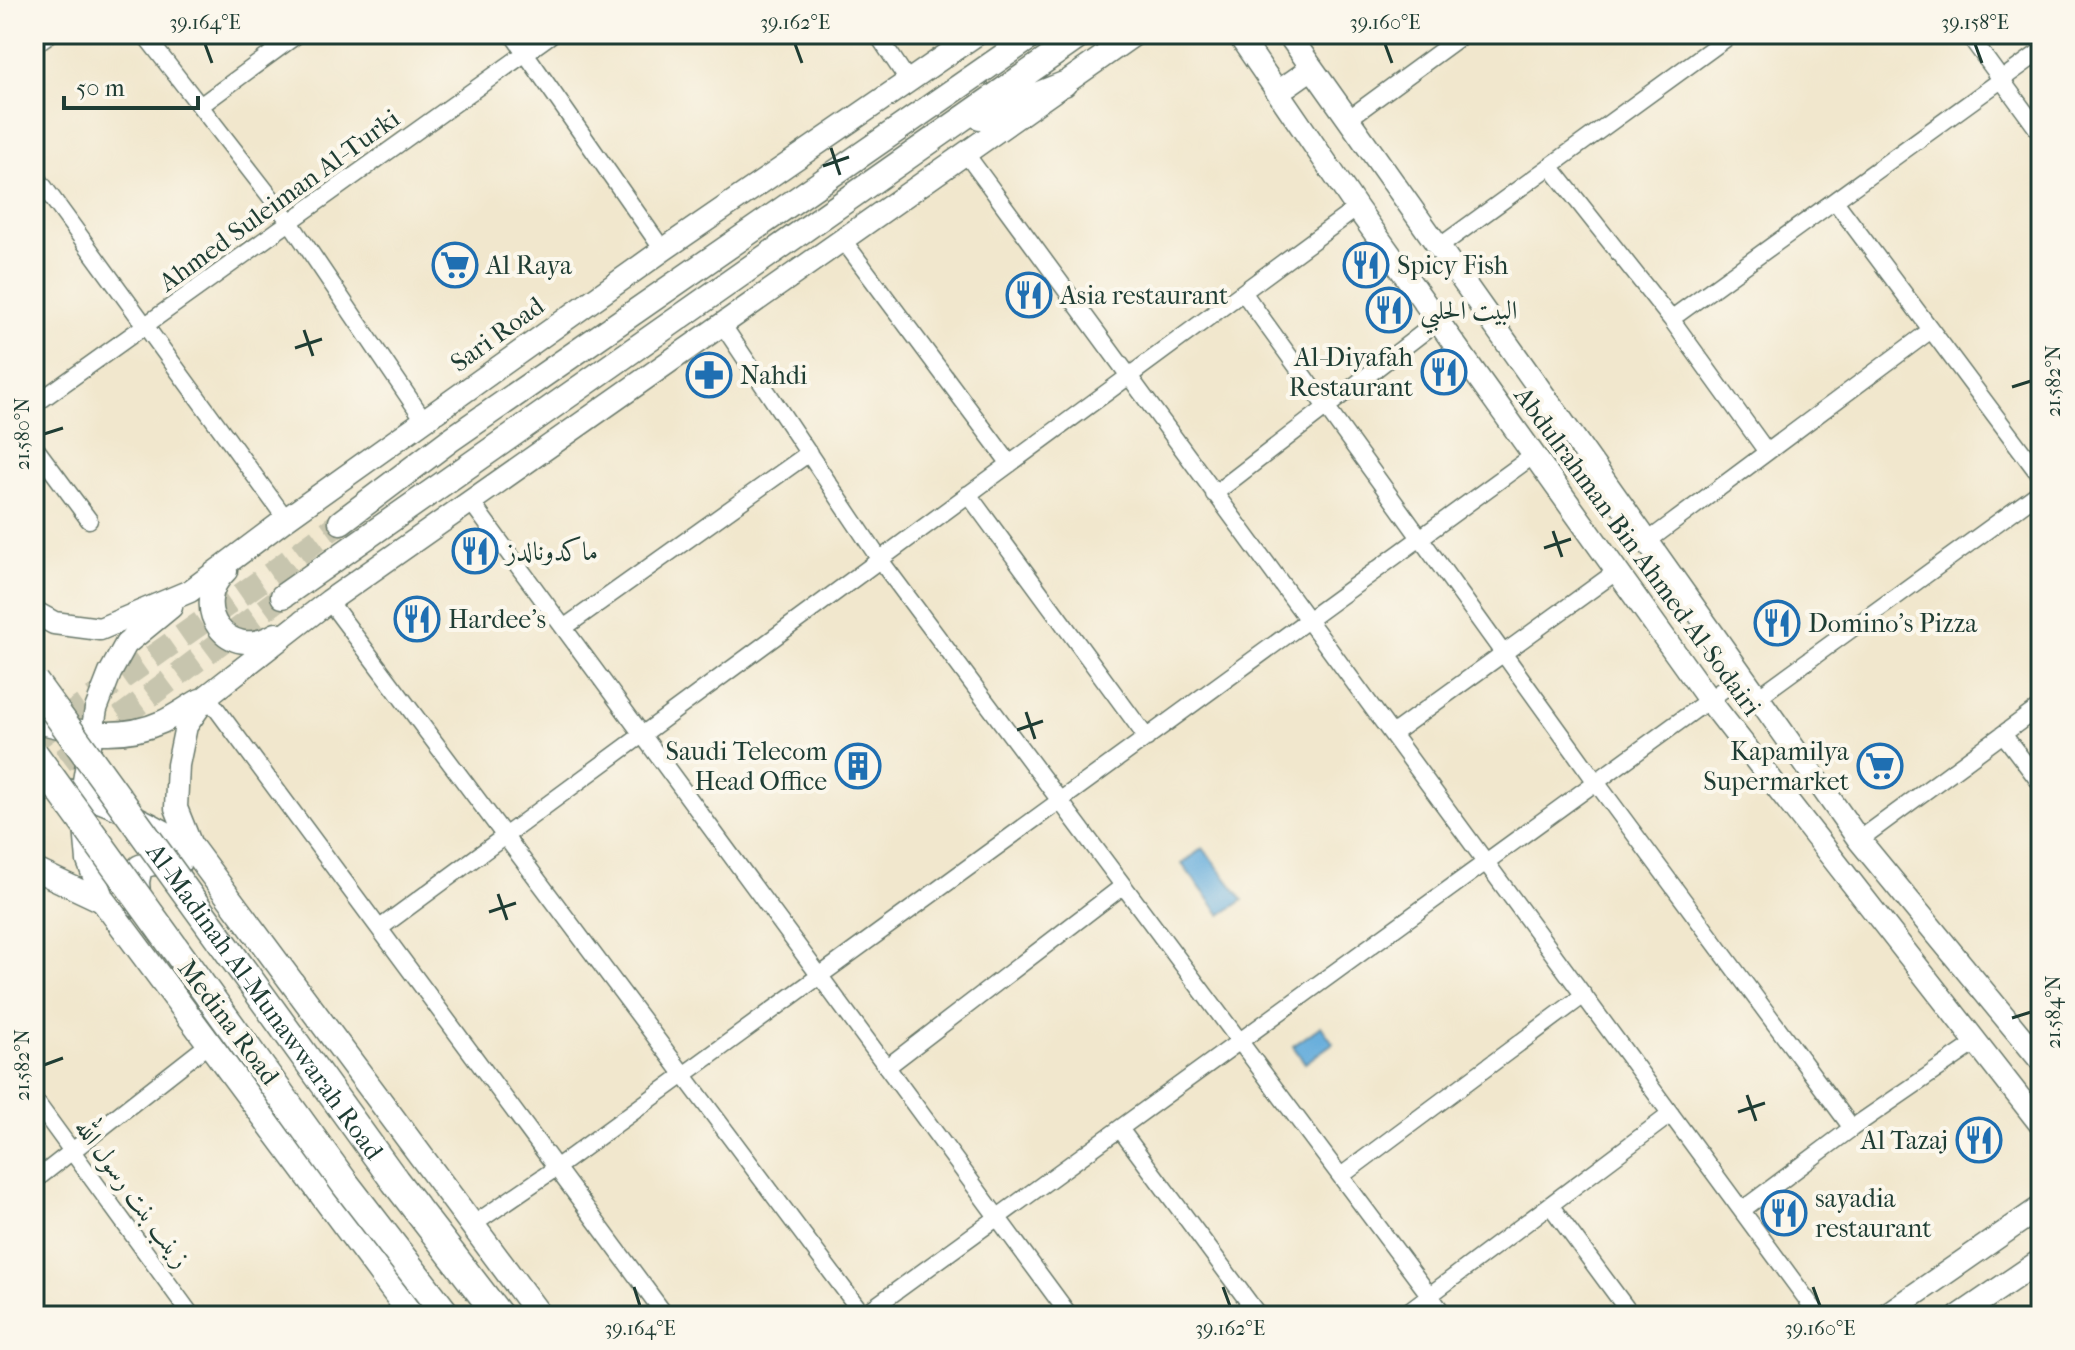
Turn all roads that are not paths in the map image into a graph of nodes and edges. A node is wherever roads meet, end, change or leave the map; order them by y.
1 (50, 34) edge
2 (144, 34) edge
3 (298, 34) edge
4 (512, 34) edge
5 (552, 34) edge
6 (877, 34) edge
7 (977, 34) edge
8 (1035, 34) edge
9 (1083, 34) edge
10 (1135, 34) edge
11 (1238, 34) edge
12 (1288, 34) edge
13 (1464, 34) edge
14 (1732, 34) edge
15 (1968, 34) edge
16 (34, 45) edge
17 (2041, 51) edge
18 (526, 53) junction
19 (1312, 68) junction
20 (2002, 80) junction
21 (909, 82) junction
22 (1064, 84) junction
23 (1278, 92) junction
24 (200, 106) junction
25 (1348, 119) junction
26 (945, 131) junction
27 (2041, 134) edge
28 (966, 154) junction
29 (1550, 166) junction
30 (34, 173) edge
31 (1835, 201) junction
32 (1357, 208) junction
33 (290, 222) junction
34 (843, 240) junction
35 (1439, 247) junction
36 (663, 250) junction
37 (1243, 292) junction
38 (1671, 319) junction
39 (1438, 321) junction
40 (722, 324) junction
41 (145, 325) junction
42 (1931, 330) junction
43 (1127, 377) junction
44 (34, 405) edge
45 (1326, 408) junction
46 (424, 420) junction
47 (34, 446) edge
48 (1767, 452) junction
49 (809, 453) junction
50 (1534, 455) junction
51 (1010, 464) junction
52 (2041, 477) edge
53 (2041, 491) edge
54 (968, 494) junction
55 (1214, 494) junction
56 (471, 502) junction
57 (286, 519) junction
58 (89, 520) dead end
59 (341, 522) tunnel mouth
60 (265, 535) junction
61 (1420, 538) junction
62 (1648, 541) junction
63 (880, 560) junction
64 (1617, 571) junction
65 (190, 591) junction
66 (283, 596) tunnel mouth
67 (329, 601) junction
68 (34, 612) edge
69 (1308, 620) junction
70 (565, 627) junction
71 (1503, 653) junction
72 (1743, 675) junction
73 (34, 682) edge
74 (207, 696) junction
75 (1758, 697) junction
76 (1709, 700) junction
77 (2041, 706) edge
78 (34, 721) edge
79 (93, 733) junction
80 (643, 734) junction
81 (1392, 734) junction
82 (2003, 734) junction
83 (1147, 738) junction
84 (34, 754) edge
85 (34, 781) edge
86 (1596, 782) junction
87 (2041, 784) edge
88 (82, 793) junction
89 (1060, 802) junction
90 (505, 836) junction
91 (1859, 840) junction
92 (192, 848) junction
93 (1487, 861) junction
94 (34, 869) edge
95 (1123, 886) junction
96 (230, 899) junction
97 (104, 902) junction
98 (380, 928) junction
99 (155, 970) junction
100 (820, 976) junction
101 (1584, 995) junction
102 (1239, 1041) junction
103 (1977, 1042) junction
104 (210, 1043) junction
105 (2041, 1061) edge
106 (887, 1067) junction
107 (683, 1075) junction
108 (34, 1099) edge
109 (1671, 1114) junction
110 (2041, 1125) edge
111 (1852, 1128) junction
112 (1120, 1129) junction
113 (73, 1152) junction
114 (556, 1168) junction
115 (1341, 1176) junction
116 (34, 1181) edge
117 (1550, 1205) junction
118 (2041, 1207) edge
119 (1742, 1210) junction
120 (996, 1218) junction
121 (471, 1226) junction
122 (2041, 1260) edge
123 (1430, 1295) junction
124 (192, 1316) edge
125 (412, 1316) edge
126 (447, 1316) edge
127 (499, 1316) edge
128 (540, 1316) edge
129 (666, 1316) edge
130 (863, 1316) edge
131 (1070, 1316) edge
132 (1259, 1316) edge
133 (1402, 1316) edge
134 (1445, 1316) edge
135 (1632, 1316) edge
136 (1819, 1316) edge
137 (1884, 1316) edge
138 (1959, 1316) edge

1 - 16 street
2 - 24 street
3 - 24 street
4 - 18 street
5 - 18 street, Ahmed Suleiman Al-Turki
6 - 21 street
7 - 21 main road, Sari Road
8 - 59 main road
9 - 26 main road
10 - 22 main road
11 - 23 main road, Abdulrahman Bin Ahmed Al-Sodairi
12 - 19 main road, Abdulrahman Bin Ahmed Al-Sodairi
13 - 25 street
14 - 29 street
15 - 20 street
17 - 20 street
18 - 33 street, Ahmed Suleiman Al-Turki
18 - 36 street
19 - 23 main road
19 - 25 main road, Abdulrahman Bin Ahmed Al-Sodairi
20 - 27 street
20 - 31 street
21 - 36 main road, Sari Road
22 - 26 main road
22 - 28 main road
23 - 32 main road, Abdulrahman Bin Ahmed Al-Sodairi
24 - 33 street
25 - 35 main road, Abdulrahman Bin Ahmed Al-Sodairi
26 - 66 main road
28 - 34 main road
28 - 43 street
29 - 35 street
29 - 38 street
30 - 41 street
31 - 38 street
31 - 42 street
32 - 37 street
32 - 39 main road, Abdulrahman Bin Ahmed Al-Sodairi
33 - 41 street, Ahmed Suleiman Al-Turki
33 - 46 street
34 - 40 main road
34 - 51 street
35 - 62 main road, Abdulrahman Bin Ahmed Al-Sodairi
36 - 46 main road, Sari Road
37 - 43 street
37 - 45 street
38 - 48 street
39 - 45 street
39 - 50 main road, Abdulrahman Bin Ahmed Al-Sodairi
40 - 49 street
40 - 56 main road
41 - 44 street, Ahmed Suleiman Al-Turki
41 - 57 street
42 - 48 street
42 - 52 street
43 - 51 street
43 - 55 street
45 - 55 street
45 - 61 street
46 - 57 main road, Sari Road
47 - 58 street
48 - 62 street
49 - 63 street
49 - 70 street
50 - 61 street
50 - 64 main road, Abdulrahman Bin Ahmed Al-Sodairi
51 - 54 street
53 - 75 street
54 - 63 street
54 - 83 street
55 - 69 street
56 - 67 main road
56 - 70 street
57 - 60 main road, Sari Road
60 - 65 main road, Sari Road
60 - 67 main road
61 - 69 street
61 - 71 street
62 - 72 main road, Abdulrahman Bin Ahmed Al-Sodairi
63 - 80 street
63 - 89 street
64 - 71 street
64 - 76 main road, Abdulrahman Bin Ahmed Al-Sodairi
65 - 68 main road, Sari Road
65 - 79 main road, Medina Road
67 - 74 main road
67 - 90 street
69 - 81 street
69 - 83 street
70 - 80 street
71 - 81 street
71 - 86 street
72 - 75 main road, Abdulrahman Bin Ahmed Al-Sodairi
72 - 76 street
73 - 127 highway, Al-Madinah Al-Munawwarah Road, bridge
74 - 79 main road
74 - 92 main road
74 - 98 street
75 - 91 main road, Abdulrahman Bin Ahmed Al-Sodairi
76 - 86 street
76 - 103 main road, Abdulrahman Bin Ahmed Al-Sodairi
77 - 82 street
78 - 79 main road
79 - 88 main road, Medina Road
80 - 90 street
80 - 100 street
81 - 93 street
82 - 87 street
82 - 91 street
83 - 89 street
84 - 126 highway, Al-Madinah Al-Munawwarah Road, bridge
85 - 88 main road
86 - 93 street
86 - 111 street
88 - 92 main road
88 - 97 main road, Medina Road
89 - 95 street
89 - 100 street
90 - 98 street
90 - 107 street
91 - 105 main road, Abdulrahman Bin Ahmed Al-Sodairi
92 - 96 main road
93 - 101 street
93 - 102 street
94 - 97 main road
95 - 102 street
95 - 106 street
96 - 99 main road
96 - 121 main road
97 - 99 main road, Medina Road
98 - 114 street
99 - 104 main road, Medina Road
100 - 106 street
100 - 107 street
101 - 109 street
101 - 115 street
102 - 112 street
102 - 115 street
103 - 110 main road, Abdulrahman Bin Ahmed Al-Sodairi
103 - 111 street
104 - 113 street
104 - 125 main road, Medina Road
106 - 120 street
107 - 114 street
107 - 130 street
108 - 113 street, زينب بنت رسول الله
109 - 117 street
109 - 119 street
111 - 119 street
112 - 120 street
112 - 132 street
113 - 116 street
113 - 124 street, زينب بنت رسول الله
114 - 121 street
114 - 129 street
115 - 123 street
117 - 123 street
117 - 135 street
118 - 137 main road
119 - 136 street
120 - 130 street
120 - 131 street
121 - 128 main road
122 - 138 main road
123 - 133 street
123 - 134 street

